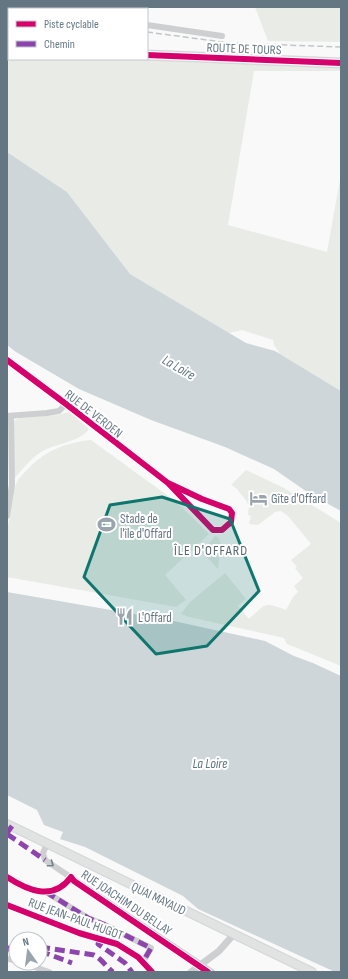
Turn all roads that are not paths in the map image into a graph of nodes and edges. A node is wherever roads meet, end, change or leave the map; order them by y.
1 (148, 25) edge
2 (222, 36) dead end
3 (148, 55) edge
4 (341, 63) edge
5 (7, 360) edge
6 (66, 404) junction
7 (9, 416) edge
8 (168, 483) junction
9 (7, 516) edge
10 (9, 828) edge
11 (47, 844) junction
12 (7, 877) edge
13 (71, 877) junction
14 (46, 892) junction
15 (7, 905) edge
16 (234, 934) junction
17 (143, 962) junction
18 (201, 965) junction
19 (309, 971) edge
20 (152, 972) edge
21 (191, 972) edge
22 (212, 972) edge

1 - 2 street
3 - 4 main road, ROUTE DE TOURS
5 - 6 street, RUE DE VERDEN
6 - 7 street
6 - 8 street, RUE DE VERDEN
7 - 9 street
8 - 8 street
10 - 11 main road, QUAI MAYAUD
11 -> 13 street, RUE JOACHIM DU BELLAY
11 - 16 main road, QUAI MAYAUD
12 - 14 street
13 - 14 street
13 - 18 street, RUE JOACHIM DU BELLAY
14 - 17 street
15 - 17 street, RUE JEAN-PAUL HUGOT
16 - 18 street
16 - 19 main road, QUAI MAYAUD
17 - 20 street, RUE JEAN-PAUL HUGOT
18 - 21 street
18 - 22 street, RUE JOACHIM DU BELLAY

